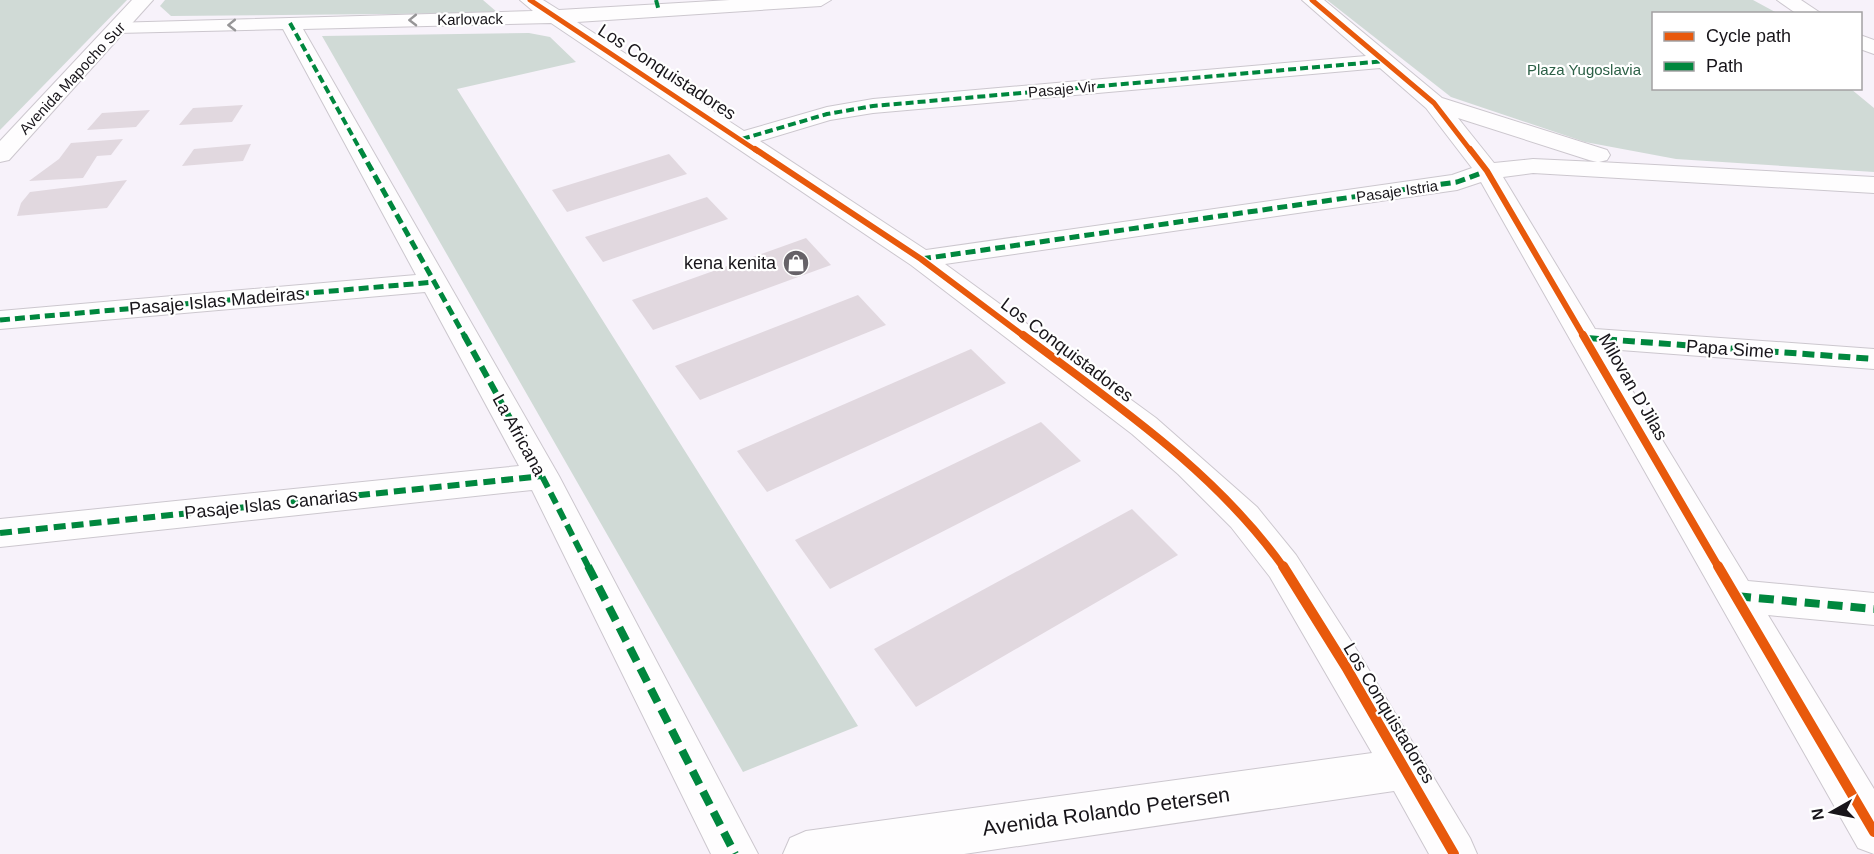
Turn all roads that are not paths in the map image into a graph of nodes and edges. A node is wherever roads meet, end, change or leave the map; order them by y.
1 (143, 0) edge
2 (530, 0) edge
3 (821, 0) edge
4 (1312, 0) edge
5 (1788, 0) edge
6 (658, 6) edge
7 (1809, 12) edge
8 (556, 17) junction
9 (290, 23) junction
10 (118, 27) junction
11 (1386, 61) junction
12 (1434, 103) junction
13 (742, 139) junction
14 (0, 155) edge
15 (1487, 171) junction
16 (1652, 171) junction
17 (1874, 185) edge
18 (921, 259) junction
19 (435, 282) junction
20 (0, 320) edge
21 (1587, 338) junction
22 (1874, 359) edge
23 (542, 476) junction
24 (0, 533) edge
25 (1736, 596) junction
26 (1874, 609) edge
27 (1405, 769) junction
28 (1874, 832) edge
29 (735, 854) edge
30 (806, 854) edge
31 (1454, 854) edge

1 - 10 street, Avenida Mapocho Sur
2 - 8 street, Los Conquistadores
3 - 6 street, Karlovack
4 - 11 street, Milovan D'Jilas
5 - 7 street
6 - 8 street, Karlovack
8 -> 9 street, Karlovack
8 - 13 street, Los Conquistadores
9 -> 10 street, Karlovack
9 - 19 street, La Africana
10 - 14 street, Avenida Mapocho Sur
11 - 12 street, Milovan D'Jilas
11 - 13 street, Pasaje Vir
12 - 15 street, Milovan D'Jilas
12 - 16 street, Milovan D'Jilas
13 - 18 street, Los Conquistadores
15 - 16 street, Pasaje Istria
15 - 18 street, Pasaje Istria
15 - 21 street, Milovan D'Jilas
16 - 17 street, Pasaje Istria
18 - 27 street, Los Conquistadores
19 - 20 street, Pasaje Islas Madeiras
19 - 23 street, La Africana
21 - 22 street, Papa Sime
21 - 25 street, Milovan D'Jilas
23 - 24 street, Pasaje Islas Canarias
23 - 29 street, La Africana
25 - 26 street
25 - 28 street, Milovan D'Jilas
27 - 30 street, Avenida Rolando Petersen
27 - 31 street, Los Conquistadores

